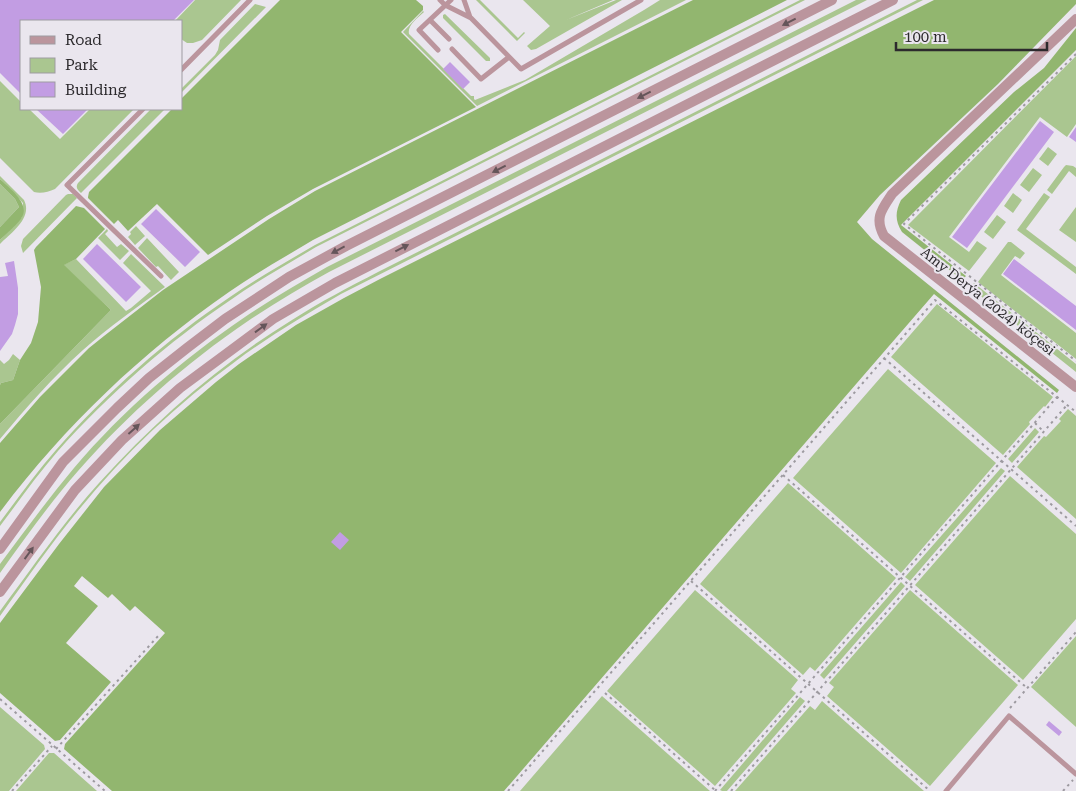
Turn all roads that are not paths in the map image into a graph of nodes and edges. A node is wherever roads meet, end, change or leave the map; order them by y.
1 (250, 0) edge
2 (440, 0) edge
3 (451, 0) edge
4 (464, 0) edge
5 (642, 0) edge
6 (832, 0) edge
7 (893, 0) edge
8 (445, 5) junction
9 (470, 18) junction
10 (1076, 19) edge
11 (430, 20) junction
12 (449, 39) dead end
13 (452, 49) dead end
14 (438, 50) dead end
15 (509, 57) junction
16 (182, 69) edge
17 (142, 110) edge
18 (161, 276) dead end
19 (1076, 387) edge
20 (0, 549) edge
21 (0, 592) edge
22 (1076, 775) edge
23 (946, 791) edge

1 - 16 lane
2 - 8 lane
3 - 8 lane
4 - 9 lane
5 - 15 lane
6 -> 20 street
21 -> 7 street
8 - 9 lane
8 - 11 lane
9 - 15 lane
10 - 19 street, Amy Derýa (2024) köçesi
11 - 12 lane
11 - 14 lane
13 - 15 lane
17 - 18 lane
22 - 23 lane

